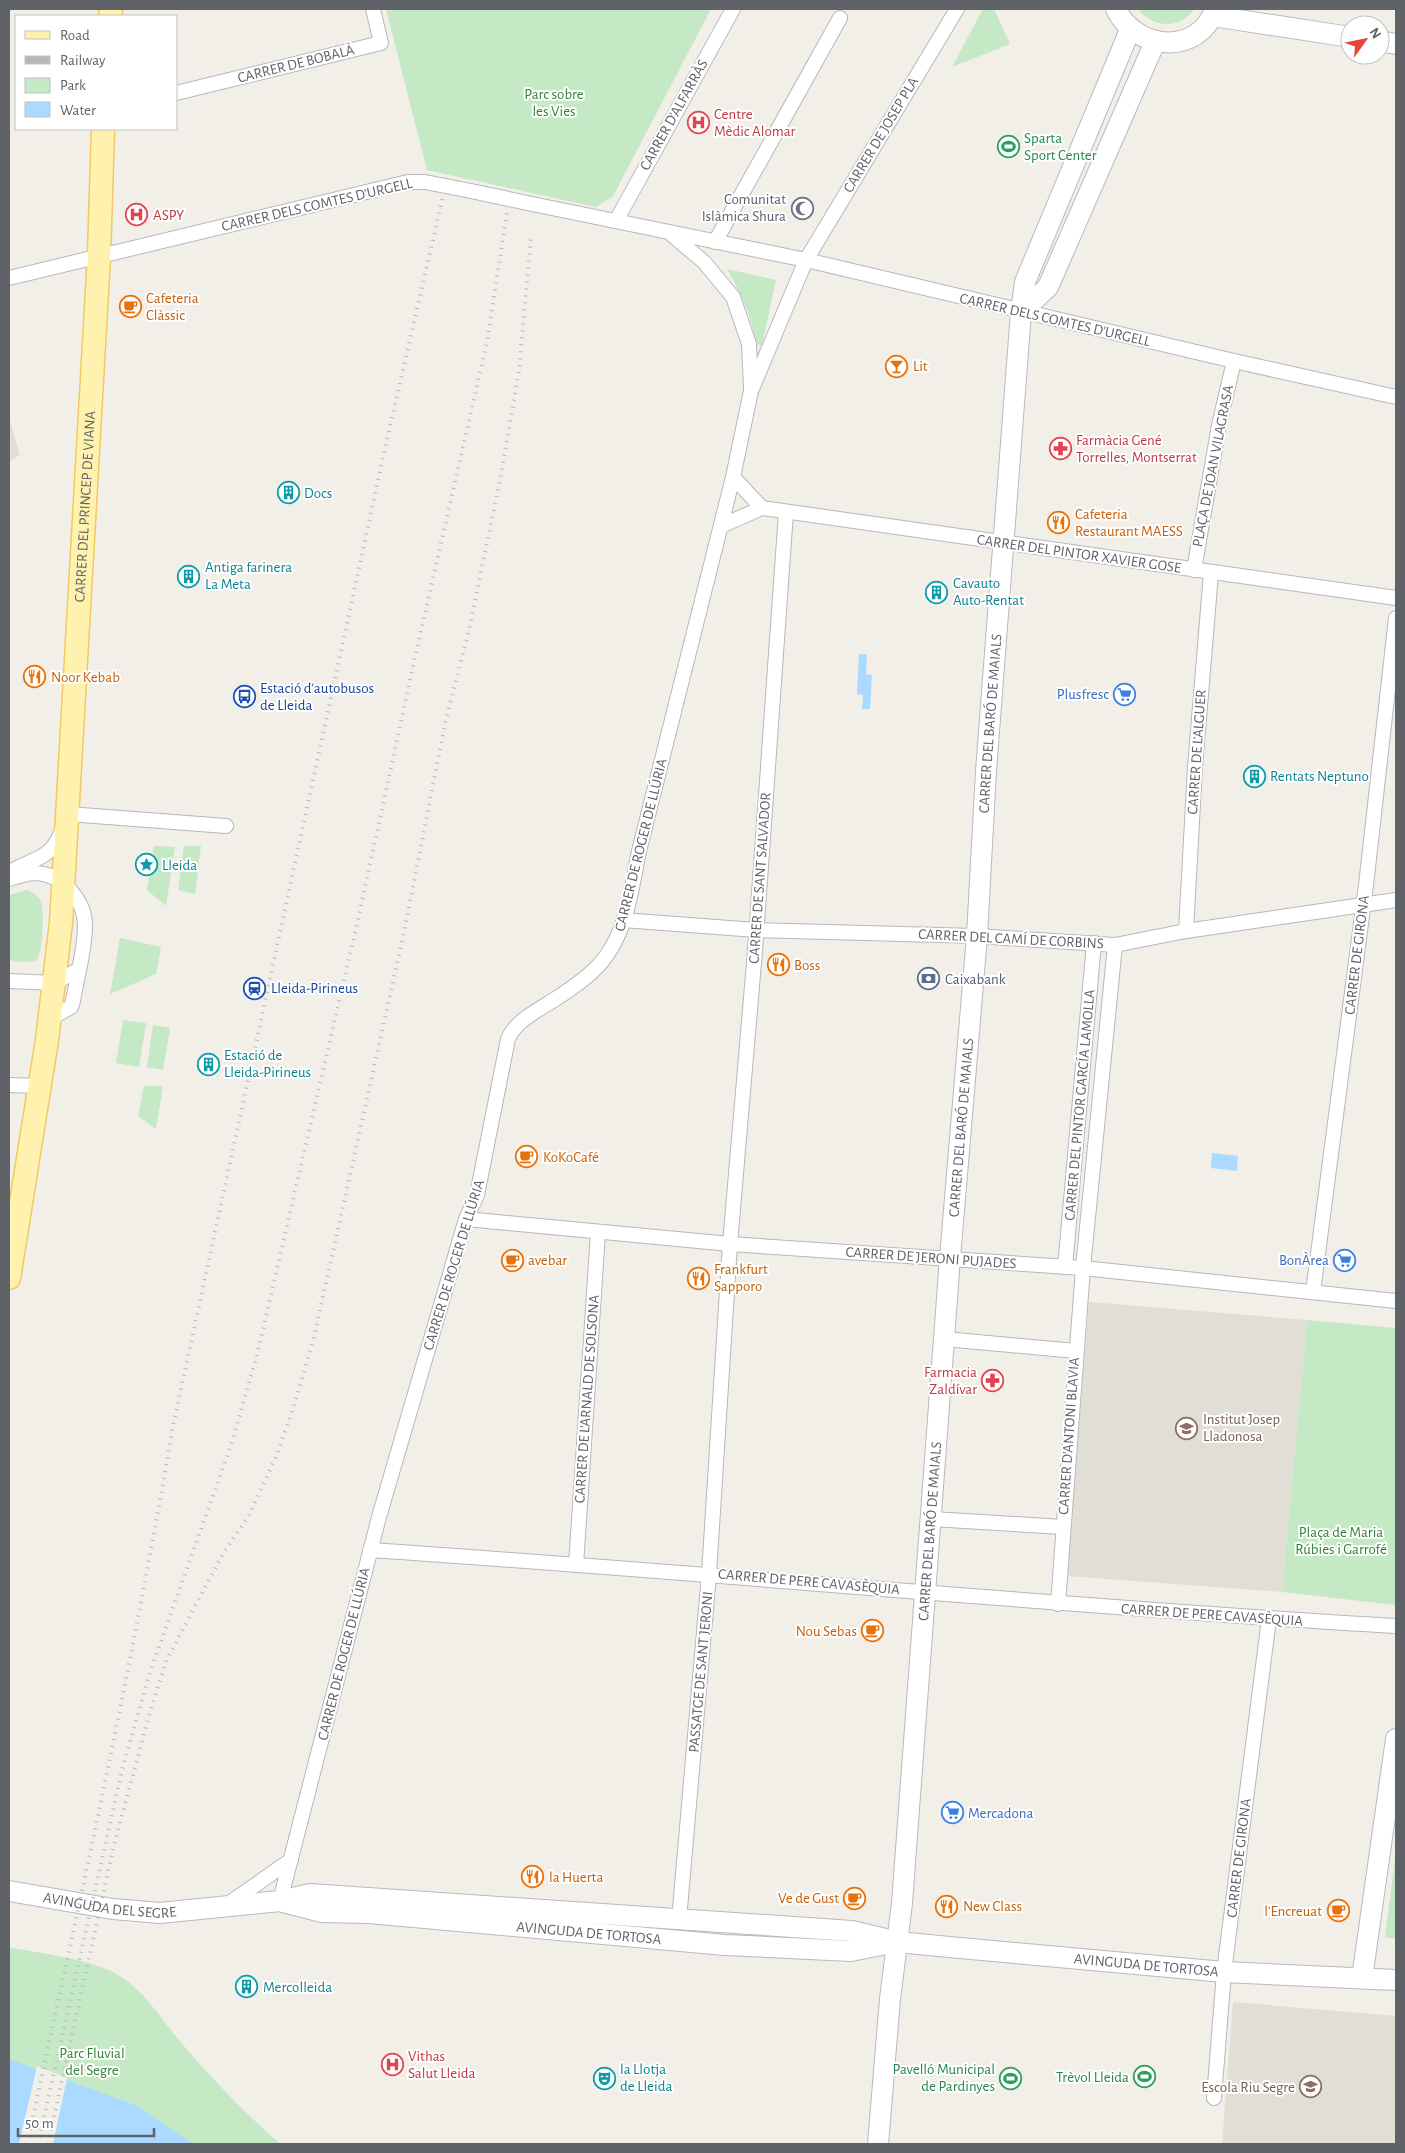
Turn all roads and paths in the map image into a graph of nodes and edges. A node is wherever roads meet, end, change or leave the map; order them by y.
1 (373, 9) edge
2 (733, 9) edge
3 (956, 9) edge
4 (1116, 9) edge
5 (1214, 12) edge
6 (840, 18) dead end
7 (1130, 30) junction
8 (1340, 35) edge
9 (1154, 42) junction
10 (178, 93) edge
11 (103, 130) edge
12 (616, 221) junction
13 (669, 233) junction
14 (715, 242) junction
15 (99, 256) junction
16 (806, 260) junction
17 (9, 278) edge
18 (1020, 312) junction
19 (1234, 361) junction
20 (751, 391) junction
21 (1396, 397) edge
22 (733, 477) junction
23 (762, 508) junction
24 (786, 512) junction
25 (721, 526) junction
26 (1003, 543) junction
27 (1194, 570) junction
28 (1211, 573) junction
29 (1396, 598) edge
30 (1396, 618) edge
31 (68, 814) junction
32 (226, 826) dead end
33 (9, 872) edge
34 (9, 879) edge
35 (64, 883) junction
36 (1396, 900) edge
37 (1364, 905) junction
38 (623, 920) junction
39 (756, 930) junction
40 (1186, 931) junction
41 (977, 936) junction
42 (1094, 943) junction
43 (1115, 945) junction
44 (79, 969) junction
45 (9, 981) edge
46 (55, 983) junction
47 (51, 1018) junction
48 (9, 1084) edge
49 (40, 1086) junction
50 (466, 1219) junction
51 (598, 1233) junction
52 (730, 1244) junction
53 (950, 1258) junction
54 (1065, 1267) junction
55 (1083, 1268) junction
56 (9, 1278) edge
57 (1313, 1292) junction
58 (1396, 1301) edge
59 (945, 1339) junction
60 (1076, 1351) junction
61 (932, 1519) junction
62 (1063, 1527) junction
63 (370, 1550) junction
64 (576, 1565) junction
65 (709, 1574) junction
66 (925, 1592) junction
67 (1058, 1604) junction
68 (1269, 1619) junction
69 (1396, 1626) edge
70 (1396, 1739) edge
71 (291, 1860) junction
72 (9, 1891) edge
73 (280, 1901) junction
74 (218, 1908) junction
75 (679, 1920) junction
76 (898, 1942) junction
77 (1224, 1972) junction
78 (1362, 1978) junction
79 (1396, 1980) edge
80 (1214, 2098) dead end
81 (878, 2144) edge

1 - 10 street, CARRER DE BOBALÀ
2 - 12 street, CARRER D'ALFARRÀS
3 - 16 street, CARRER DE JOSEP PLA
4 - 7 main road
5 - 8 main road
5 - 9 main road
6 - 14 street
7 - 9 main road
7 - 18 main road, CARRER DEL BARÓ DE MAIALS
9 - 18 main road
11 - 15 main road, CARRER DEL PRINCEP DE VIANA
12 - 13 street, CARRER DELS COMTES D'URGELL
12 - 15 street, CARRER DELS COMTES D'URGELL, bridge
13 - 14 street, CARRER DELS COMTES D'URGELL
13 - 20 street, CARRER DE ROGER DE LLÚRIA
14 - 16 street, CARRER DELS COMTES D'URGELL
15 - 17 street, CARRER DELS COMTES D'URGELL
15 - 31 main road, CARRER DEL PRINCEP DE VIANA
16 - 18 street, CARRER DELS COMTES D'URGELL
16 - 20 street, CARRER DE ROGER DE LLÚRIA
18 - 19 street, CARRER DELS COMTES D'URGELL
18 - 26 main road, CARRER DEL BARÓ DE MAIALS
19 - 21 street, CARRER DELS COMTES D'URGELL
19 - 27 street, PLAÇA DE JOAN VILAGRASA
20 - 22 street, CARRER DE ROGER DE LLÚRIA
22 - 23 street
22 - 25 street, CARRER DE ROGER DE LLÚRIA
23 - 24 street, CARRER DEL PINTOR XAVIER GOSE
23 - 25 street
24 - 26 street, CARRER DEL PINTOR XAVIER GOSE
24 - 39 street, CARRER DE SANT SALVADOR
25 - 38 street, CARRER DE ROGER DE LLÚRIA
26 - 27 street, CARRER DEL PINTOR XAVIER GOSE
26 - 41 main road, CARRER DEL BARÓ DE MAIALS
27 - 28 street, CARRER DEL PINTOR XAVIER GOSE
28 - 29 street, CARRER DEL PINTOR XAVIER GOSE
28 - 40 street, CARRER DE L'ALGUER
30 - 37 street, CARRER DE GIRONA
31 - 32 street
31 - 33 street
31 - 35 main road, CARRER DEL PRINCEP DE VIANA
34 - 35 street
35 - 44 street
35 - 46 main road, CARRER DEL PRINCEP DE VIANA
36 - 37 street, CARRER DEL CAMÍ DE CORBINS
37 - 40 street, CARRER DEL CAMÍ DE CORBINS
37 - 57 street, CARRER DE GIRONA
38 - 39 street, CARRER DEL CAMÍ DE CORBINS
38 - 50 street, CARRER DE ROGER DE LLÚRIA
39 - 41 street, CARRER DEL CAMÍ DE CORBINS
39 - 52 street, CARRER DE SANT SALVADOR
40 - 43 street, CARRER DEL CAMÍ DE CORBINS
41 - 42 street, CARRER DEL CAMÍ DE CORBINS
41 - 53 main road, CARRER DEL BARÓ DE MAIALS
42 - 43 street, CARRER DEL CAMÍ DE CORBINS
42 - 54 street, CARRER DEL PINTOR GARCÍA LAMOLLA
43 - 55 street, CARRER DEL PINTOR GARCÍA LAMOLLA
44 - 46 street
44 - 47 street
45 - 46 street
46 - 47 main road, CARRER DEL PRINCEP DE VIANA
47 - 49 main road, CARRER DEL PRINCEP DE VIANA
48 - 49 street
49 - 56 main road, CARRER DEL PRINCEP DE VIANA
50 - 51 street, CARRER DE JERONI PUJADES
50 - 63 street, CARRER DE ROGER DE LLÚRIA
51 - 52 street, CARRER DE JERONI PUJADES
51 - 64 street, CARRER DE L'ARNALD DE SOLSONA
52 - 53 street, CARRER DE JERONI PUJADES
52 - 65 street, PASSATGE DE SANT JERONI
53 - 54 street, CARRER DE JERONI PUJADES
53 - 59 main road, CARRER DEL BARÓ DE MAIALS
54 - 55 street, CARRER DE JERONI PUJADES
55 - 57 street, CARRER DE JERONI PUJADES
55 - 60 street, CARRER D'ANTONI BLAVIA
57 - 58 street, CARRER DE JERONI PUJADES
59 - 60 street
59 - 61 main road, CARRER DEL BARÓ DE MAIALS
60 - 62 street, CARRER D'ANTONI BLAVIA
61 - 62 street
61 - 66 main road, CARRER DEL BARÓ DE MAIALS
62 - 67 street, CARRER D'ANTONI BLAVIA
63 - 64 street, CARRER DE PERE CAVASÈQUIA
63 - 71 street, CARRER DE ROGER DE LLÚRIA
64 - 65 street, CARRER DE PERE CAVASÈQUIA
65 - 66 street, CARRER DE PERE CAVASÈQUIA
65 - 75 street, PASSATGE DE SANT JERONI
66 - 67 street, CARRER DE PERE CAVASÈQUIA
66 - 76 main road, CARRER DEL BARÓ DE MAIALS
67 - 68 street, CARRER DE PERE CAVASÈQUIA
68 - 69 street, CARRER DE PERE CAVASÈQUIA
68 - 77 street, CARRER DE GIRONA
70 - 78 main road
71 - 73 street, CARRER DE ROGER DE LLÚRIA
71 - 74 street
72 - 74 main road, AVINGUDA DEL SEGRE
73 - 74 main road, AVINGUDA DE TORTOSA
73 - 75 main road, AVINGUDA DE TORTOSA
73 - 76 main road, AVINGUDA DE TORTOSA
75 - 76 main road, AVINGUDA DE TORTOSA
76 - 77 main road, AVINGUDA DE TORTOSA
76 - 81 main road, CARRER DEL BARÓ DE MAIALS
77 - 78 main road, AVINGUDA DE TORTOSA
77 - 80 street, CARRER DE GIRONA
78 - 79 main road, AVINGUDA DE TORTOSA

